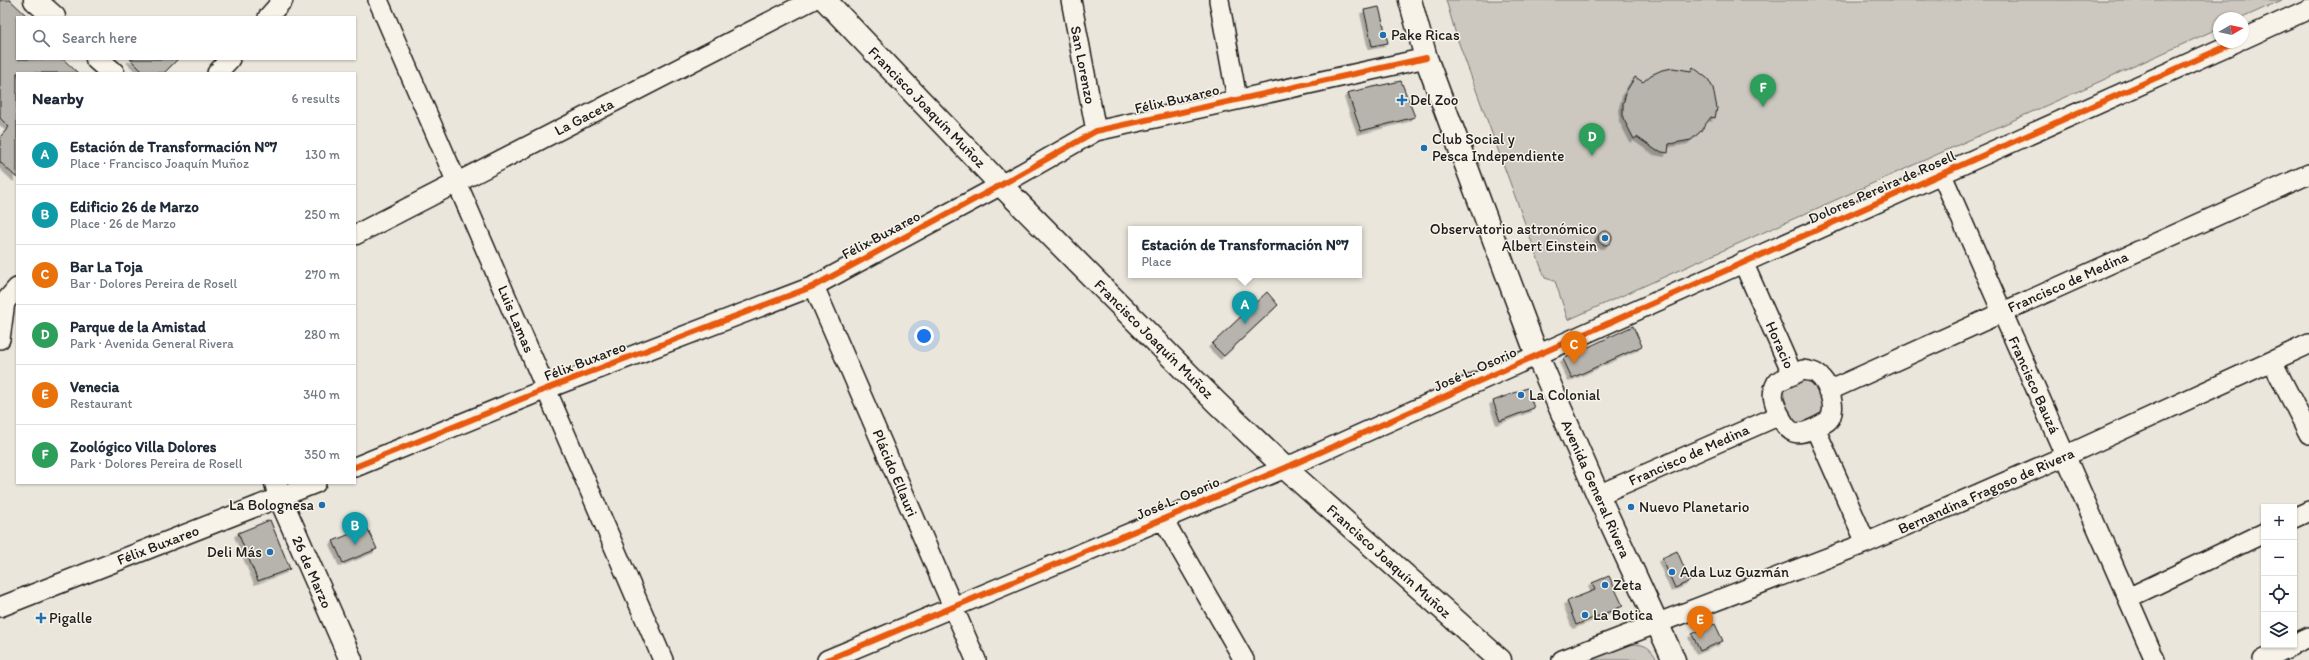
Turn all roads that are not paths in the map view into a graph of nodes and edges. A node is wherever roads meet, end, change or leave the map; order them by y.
1 (35, 0) edge
2 (284, 0) edge
3 (378, 0) edge
4 (812, 0) edge
5 (825, 0) edge
6 (1071, 0) edge
7 (1219, 0) edge
8 (1410, 0) edge
9 (2309, 9) edge
10 (53, 16) edge
11 (269, 16) edge
12 (2249, 36) edge
13 (2223, 48) edge
14 (1426, 58) junction
15 (99, 60) edge
16 (229, 60) edge
17 (112, 72) edge
18 (218, 72) edge
19 (1237, 99) junction
20 (1096, 130) junction
21 (2309, 174) edge
22 (1942, 176) junction
23 (458, 182) junction
24 (1002, 185) junction
25 (356, 234) edge
26 (1743, 262) junction
27 (814, 286) junction
28 (7, 296) edge
29 (2002, 311) junction
30 (0, 339) edge
31 (2309, 344) edge
32 (1537, 355) junction
33 (2272, 361) junction
34 (1793, 375) junction
35 (546, 389) junction
36 (1830, 397) junction
37 (1780, 414) junction
38 (1815, 428) junction
39 (2309, 434) edge
40 (2065, 456) junction
41 (356, 467) edge
42 (1285, 468) junction
43 (311, 484) edge
44 (278, 490) edge
45 (1598, 495) junction
46 (2309, 511) edge
47 (2297, 517) edge
48 (1163, 519) junction
49 (2261, 534) edge
50 (1866, 543) junction
51 (2128, 598) junction
52 (953, 606) junction
53 (0, 607) edge
54 (1656, 624) junction
55 (2309, 637) edge
56 (2297, 643) edge
57 (2287, 648) edge
58 (351, 660) edge
59 (663, 660) edge
60 (827, 660) edge
61 (976, 660) edge
62 (1244, 660) edge
63 (1500, 660) edge
64 (1562, 660) edge
65 (1674, 660) edge
66 (2155, 660) edge
67 (2262, 660) edge

1 - 10 street
2 - 11 street
3 - 23 street, Luis Lamas
4 - 23 street, La Gaceta
5 - 24 street, Francisco Joaquín Muñoz
6 - 20 street, San Lorenzo
7 - 19 street
8 - 14 street, Avenida General Rivera
9 - 12 street
13 - 22 street, Dolores Pereira de Rosell
14 - 19 street, Félix Buxareo
14 - 32 street, Avenida General Rivera
15 - 17 street
16 - 18 street
19 - 20 street, Félix Buxareo
20 - 24 street, Félix Buxareo
21 - 29 street, Francisco de Medina
22 - 26 street, Dolores Pereira de Rosell
22 - 29 street, Francisco Bauzá
23 - 25 street, La Gaceta
23 - 35 street, Luis Lamas
24 - 27 street, Félix Buxareo
24 - 42 street, Francisco Joaquín Muñoz
26 - 32 street, Dolores Pereira de Rosell
26 - 34 street, Horacio
27 - 35 street, Félix Buxareo
27 - 52 street, Plácido Ellauri
28 - 30 street
29 - 36 street, Francisco de Medina
29 - 40 street, Francisco Bauzá
31 - 33 street, Bernandina Fragoso de Rivera
32 - 42 street, José L. Osorio
32 - 45 street, Avenida General Rivera
33 - 39 street
33 - 40 street, Bernandina Fragoso de Rivera
34 - 36 street, Horacio
34 - 37 street
35 - 41 street, Félix Buxareo
35 - 59 street, Luis Lamas
36 - 38 street
37 - 38 street
37 - 45 street, Francisco de Medina
38 - 50 street
40 - 50 street, Bernandina Fragoso de Rivera
40 - 51 street, Francisco Bauzá
42 - 48 street, José L. Osorio
42 - 63 street, Francisco Joaquín Muñoz
43 - 44 street, Félix Buxareo
44 - 53 street, Félix Buxareo
44 - 58 street, 26 de Marzo
45 - 54 street, Avenida General Rivera
46 - 47 street
48 - 52 street, José L. Osorio
48 - 62 street
49 - 51 street
50 - 54 street, Bernandina Fragoso de Rivera
51 - 66 street, Francisco Bauzá
52 - 60 street, José L. Osorio
52 - 61 street, Plácido Ellauri
54 - 64 street, Bernandina Fragoso de Rivera
54 - 65 street, Avenida General Rivera
55 - 56 street
57 - 67 street

